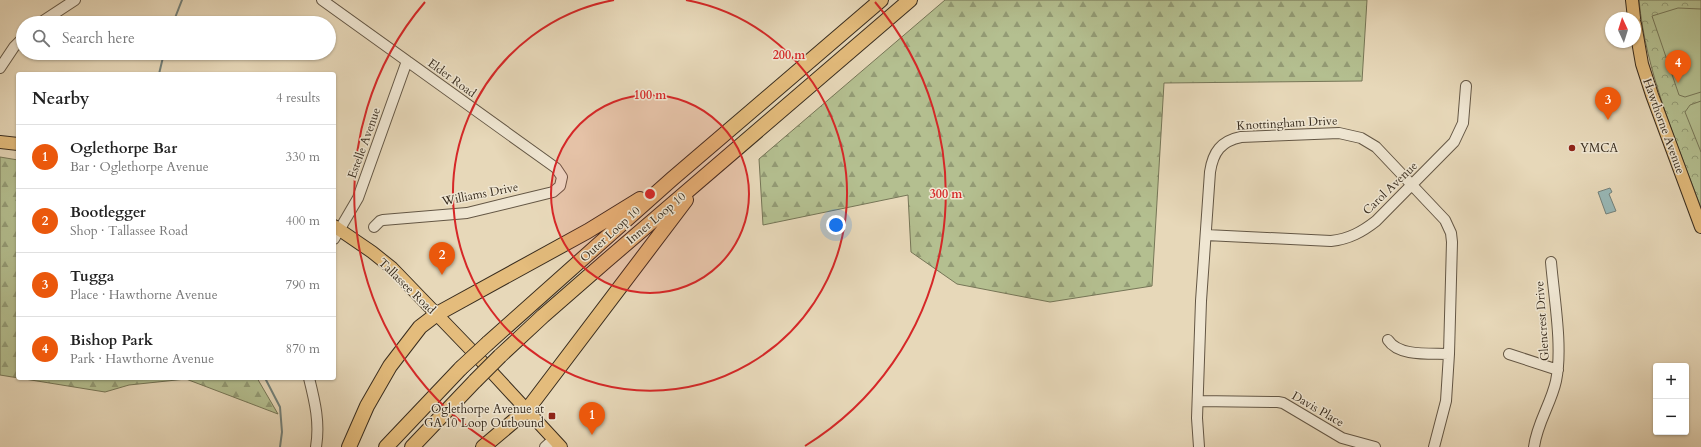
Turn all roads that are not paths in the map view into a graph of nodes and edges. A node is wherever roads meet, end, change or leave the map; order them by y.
1 (75, 0) edge
2 (322, 0) edge
3 (881, 0) edge
4 (910, 0) edge
5 (1632, 0) edge
6 (1633, 12) edge
7 (51, 16) edge
8 (16, 45) edge
9 (1639, 48) edge
10 (407, 61) junction
11 (0, 68) edge
12 (1466, 86) dead end
13 (0, 142) edge
14 (16, 144) edge
15 (672, 179) junction
16 (562, 180) joint
17 (702, 180) junction
18 (1412, 185) junction
19 (374, 227) dead end
20 (1701, 227) edge
21 (336, 232) edge
22 (1206, 235) junction
23 (1551, 262) dead end
24 (437, 314) junction
25 (1388, 340) dead end
26 (1449, 354) junction
27 (1509, 354) dead end
28 (1558, 370) junction
29 (309, 380) edge
30 (1198, 400) junction
31 (527, 410) junction
32 (553, 444) edge
33 (316, 447) edge
34 (348, 447) edge
35 (386, 447) edge
36 (412, 447) edge
37 (483, 447) edge
38 (1199, 447) edge
39 (1375, 447) edge
40 (1434, 447) edge
41 (1534, 447) edge

1 - 7 street
2 - 10 street, Elder Road
3 - 15 highway, Outer Loop 10
4 - 17 highway, Inner Loop 10
5 - 6 main road
8 - 11 street
9 - 20 main road, Hawthorne Avenue
10 - 16 street, Elder Road
10 - 21 street, Estelle Avenue
12 - 18 street, Carol Avenue
13 - 14 main road
15 - 24 highway
15 - 35 highway, Outer Loop 10, bridge
16 - 19 street, Williams Drive
17 - 31 highway
17 - 36 highway, Inner Loop 10, bridge
18 - 22 street, Carol Avenue
18 - 22 street, Knottingham Drive
18 - 26 street, Knottingham Drive
21 - 24 main road, Tallassee Road
22 - 30 street, Knottingham Drive
23 - 28 street, Glencrest Drive
24 - 31 main road, Tallassee Road
24 - 34 highway
25 - 26 street
26 - 40 street, Knottingham Drive
27 - 28 street
28 - 41 street, Glencrest Drive
29 - 33 street
30 - 38 street, Knottingham Drive
30 - 39 street, Davis Place
31 - 32 main road, Tallassee Road
31 - 37 highway

